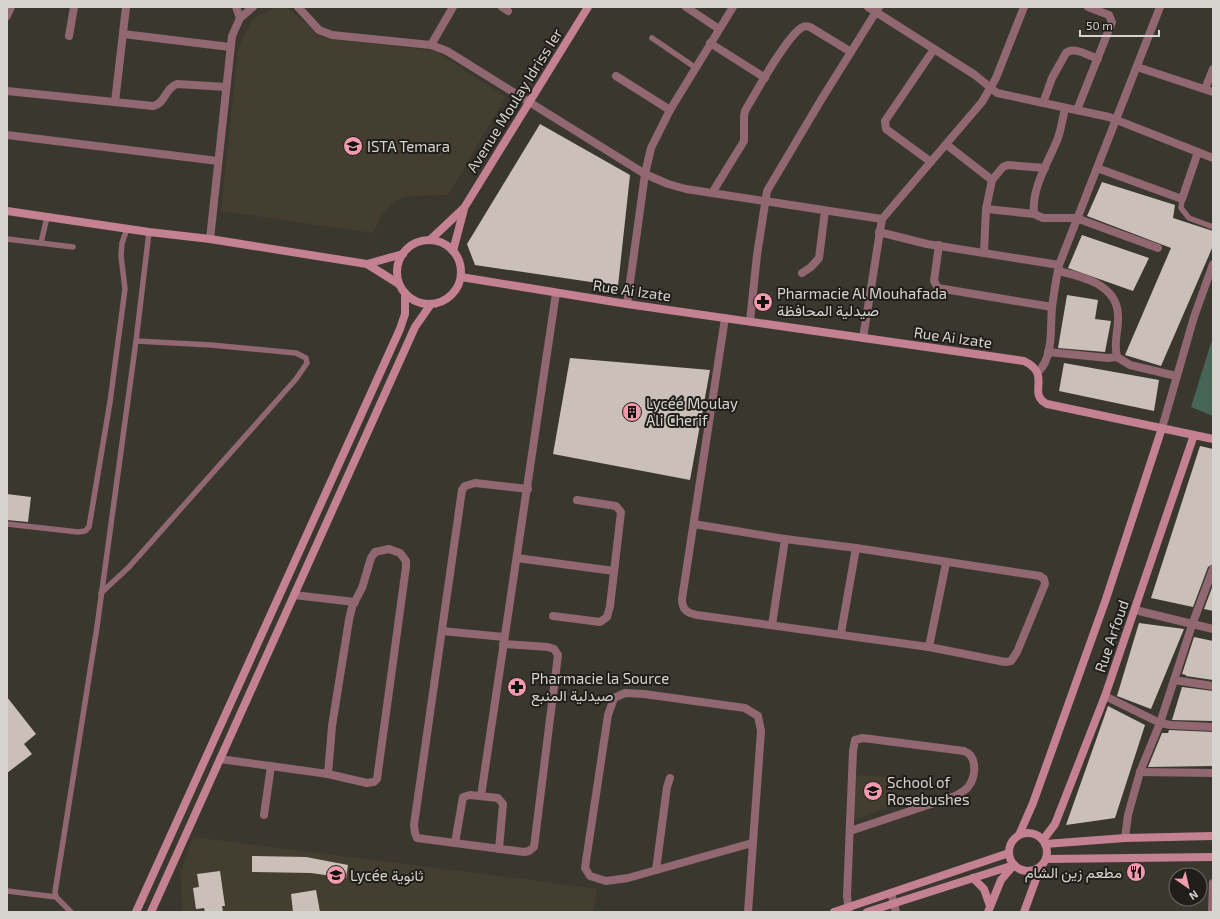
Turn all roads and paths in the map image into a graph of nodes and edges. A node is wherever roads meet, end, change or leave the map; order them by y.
1 (11, 7) edge
2 (74, 7) edge
3 (126, 7) edge
4 (236, 7) edge
5 (253, 7) edge
6 (298, 7) edge
7 (453, 7) edge
8 (588, 7) edge
9 (686, 7) edge
10 (733, 7) edge
11 (868, 7) edge
12 (1088, 7) edge
13 (1160, 7) edge
14 (1022, 8) edge
15 (878, 9) edge
16 (7, 16) edge
17 (240, 18) junction
18 (719, 30) junction
19 (122, 34) junction
20 (69, 36) dead end
21 (652, 38) dead end
22 (710, 43) junction
23 (431, 45) junction
24 (230, 47) junction
25 (934, 49) junction
26 (851, 52) junction
27 (1098, 59) junction
28 (1137, 66) junction
29 (696, 68) junction
30 (1213, 69) edge
31 (616, 76) dead end
32 (765, 78) junction
33 (226, 87) junction
34 (990, 88) junction
35 (7, 90) edge
36 (1209, 91) edge
37 (529, 101) junction
38 (115, 102) junction
39 (1043, 103) junction
40 (1065, 108) junction
41 (670, 110) junction
42 (1077, 110) junction
43 (1116, 120) junction
44 (7, 136) edge
45 (947, 145) junction
46 (1198, 152) junction
47 (1213, 158) edge
48 (218, 161) junction
49 (931, 162) junction
50 (1045, 168) junction
51 (1097, 168) junction
52 (645, 174) junction
53 (992, 180) junction
54 (712, 193) junction
55 (1182, 199) junction
56 (765, 201) junction
57 (464, 208) junction
58 (986, 209) junction
59 (7, 210) edge
60 (825, 211) junction
61 (1034, 214) junction
62 (47, 217) junction
63 (1076, 218) junction
64 (882, 219) junction
65 (1213, 227) edge
66 (127, 229) junction
67 (149, 232) junction
68 (879, 232) junction
69 (7, 239) edge
70 (210, 239) junction
71 (430, 240) junction
72 (41, 243) junction
73 (940, 245) junction
74 (73, 247) dead end
75 (1158, 248) dead end
76 (453, 250) junction
77 (984, 252) junction
78 (403, 254) junction
79 (367, 264) junction
80 (1213, 264) edge
81 (1058, 268) junction
82 (802, 273) dead end
83 (461, 277) junction
84 (399, 284) junction
85 (405, 293) junction
86 (556, 293) junction
87 (431, 304) junction
88 (627, 304) junction
89 (1052, 307) junction
90 (725, 318) junction
91 (750, 321) junction
92 (863, 338) junction
93 (136, 341) junction
94 (1048, 352) junction
95 (1117, 357) junction
96 (1038, 372) junction
97 (1176, 376) junction
98 (1162, 428) junction
99 (1194, 435) junction
100 (1213, 439) edge
101 (528, 489) junction
102 (577, 500) dead end
103 (7, 524) edge
104 (694, 524) junction
105 (785, 539) junction
106 (856, 548) junction
107 (517, 558) junction
108 (946, 563) junction
109 (1213, 569) edge
110 (614, 571) junction
111 (101, 593) junction
112 (294, 595) junction
113 (354, 602) junction
114 (1135, 610) junction
115 (553, 616) dead end
116 (772, 625) junction
117 (1192, 625) junction
118 (1213, 630) edge
119 (442, 631) junction
120 (841, 633) junction
121 (503, 641) junction
122 (929, 647) junction
123 (1174, 680) junction
124 (1213, 686) edge
125 (1105, 696) junction
126 (1160, 723) junction
127 (1213, 727) edge
128 (220, 759) junction
129 (271, 766) junction
130 (1140, 772) junction
131 (1213, 773) edge
132 (328, 774) junction
133 (670, 778) dead end
134 (481, 796) junction
135 (264, 815) dead end
136 (850, 831) junction
137 (1019, 836) junction
138 (1213, 836) edge
139 (1124, 838) junction
140 (1044, 842) junction
141 (455, 843) junction
142 (752, 843) junction
143 (499, 849) junction
144 (1009, 853) junction
145 (1213, 857) edge
146 (1046, 859) junction
147 (1014, 865) junction
148 (1040, 868) junction
149 (656, 870) junction
150 (973, 878) junction
151 (1213, 882) edge
152 (7, 891) edge
153 (891, 893) junction
154 (56, 897) junction
155 (893, 903) junction
156 (849, 909) edge
157 (989, 909) edge
158 (71, 912) edge
159 (136, 912) edge
160 (151, 912) edge
161 (748, 912) edge
162 (834, 912) edge
163 (867, 912) edge
164 (896, 912) edge
165 (1024, 912) edge
166 (1212, 912) edge

1 - 16 street
2 - 20 street
3 - 19 street
4 - 17 street
5 - 17 street
6 - 23 street
7 - 23 street
8 - 37 street, Avenue Moulay Idriss Ier
9 - 18 street
10 - 18 street
11 - 15 street
12 - 27 street
13 - 28 street
14 - 34 street
15 - 25 street
15 - 26 street
17 - 24 street
18 - 22 street
19 - 24 street
19 - 38 street
21 - 29 lane
22 - 29 street
22 - 32 street
23 - 37 street
24 - 33 street
25 - 34 street
25 - 49 street
26 - 32 street
26 - 56 street
27 - 39 street
27 - 42 street
28 - 36 street
28 - 43 street
29 - 41 street
30 - 36 street
31 - 41 street
32 - 54 street
33 - 38 street
33 - 48 street
34 - 39 street
34 - 45 street
35 - 38 street
37 - 52 street
37 - 57 street, Avenue Moulay Idriss Ier
39 - 40 street
40 - 42 street
40 - 50 street
41 - 52 street
42 - 43 street
43 - 46 street
43 - 51 street
44 - 48 street
45 - 49 street
45 - 53 street
46 - 47 street
46 - 55 street
48 - 70 street
49 - 64 street
50 - 53 street
50 - 61 street
51 - 55 street
51 - 63 street
52 - 54 street
52 - 88 street
53 - 58 street
54 - 56 street
55 - 65 lane
56 - 60 street
56 - 91 street
57 - 71 street
57 - 76 street
58 - 61 street
58 - 77 street
59 - 62 street
60 - 64 street
60 - 82 street
61 - 63 street
62 - 66 street
62 - 72 lane
63 - 75 street
63 - 81 street
64 - 68 street
66 - 67 street
66 - 103 lane
67 - 70 street
67 - 93 lane
68 - 73 street
68 - 92 street
69 - 72 lane
70 - 79 street
71 - 76 street
71 - 78 street
72 - 74 lane
73 - 77 street
73 - 89 street
76 - 83 street
77 - 81 street
78 - 79 street
78 - 84 street
79 - 84 street
80 - 97 street
81 - 89 street
81 - 95 street
83 - 86 street, Rue Ai Izate
83 - 87 street
84 - 85 street
85 - 87 street
85 - 159 street
86 - 88 street, Rue Ai Izate
86 - 101 street
87 - 112 street
88 - 90 street, Rue Ai Izate
89 - 94 street
90 - 91 street, Rue Ai Izate
90 - 104 street
91 - 92 street, Rue Ai Izate
92 - 96 street, Rue Ai Izate
93 - 111 lane
93 - 111 lane
94 - 95 street
94 - 96 street
95 - 97 street
96 - 98 street
97 - 98 street
98 - 99 street
98 - 137 street, Rue Arfoud
99 - 100 street
99 - 114 street, Rue Arfoud
101 - 107 street
101 - 119 street
102 - 110 street
104 - 105 street
104 - 116 street
105 - 106 street
105 - 116 street
106 - 108 street
106 - 120 street
107 - 110 street
107 - 121 street
108 - 122 street
108 - 122 street
109 - 117 street
110 - 115 street
111 - 154 lane
112 - 113 street
112 - 128 street
113 - 132 street
113 - 132 street
114 - 117 street
114 - 125 street, Rue Arfoud
116 - 120 street
117 - 118 street
117 - 123 street
119 - 121 street
119 - 141 street
120 - 122 street
121 - 134 street
121 - 143 street
123 - 124 street
123 - 126 street
125 - 126 street
125 - 140 street, Rue Arfoud
126 - 127 street
126 - 130 street
128 - 129 street
128 - 160 street
129 - 132 street
129 - 135 street
130 - 131 street
130 - 139 street
133 - 149 street
134 - 141 street
134 - 143 street
136 - 136 street
136 - 156 street
137 - 140 street
137 - 144 street
138 - 139 street
139 - 140 street
140 - 146 street
141 - 143 street
142 - 149 street
142 - 149 street
142 - 161 street
144 - 147 street
144 - 153 street
145 - 146 street
146 - 148 street
147 - 148 street
147 - 150 street
147 - 157 street
148 - 165 street
150 - 155 street
150 - 157 street
151 - 166 street
152 - 154 lane
153 - 155 street
153 - 156 street
154 - 158 lane
155 - 163 street
155 - 164 street
156 - 162 street

